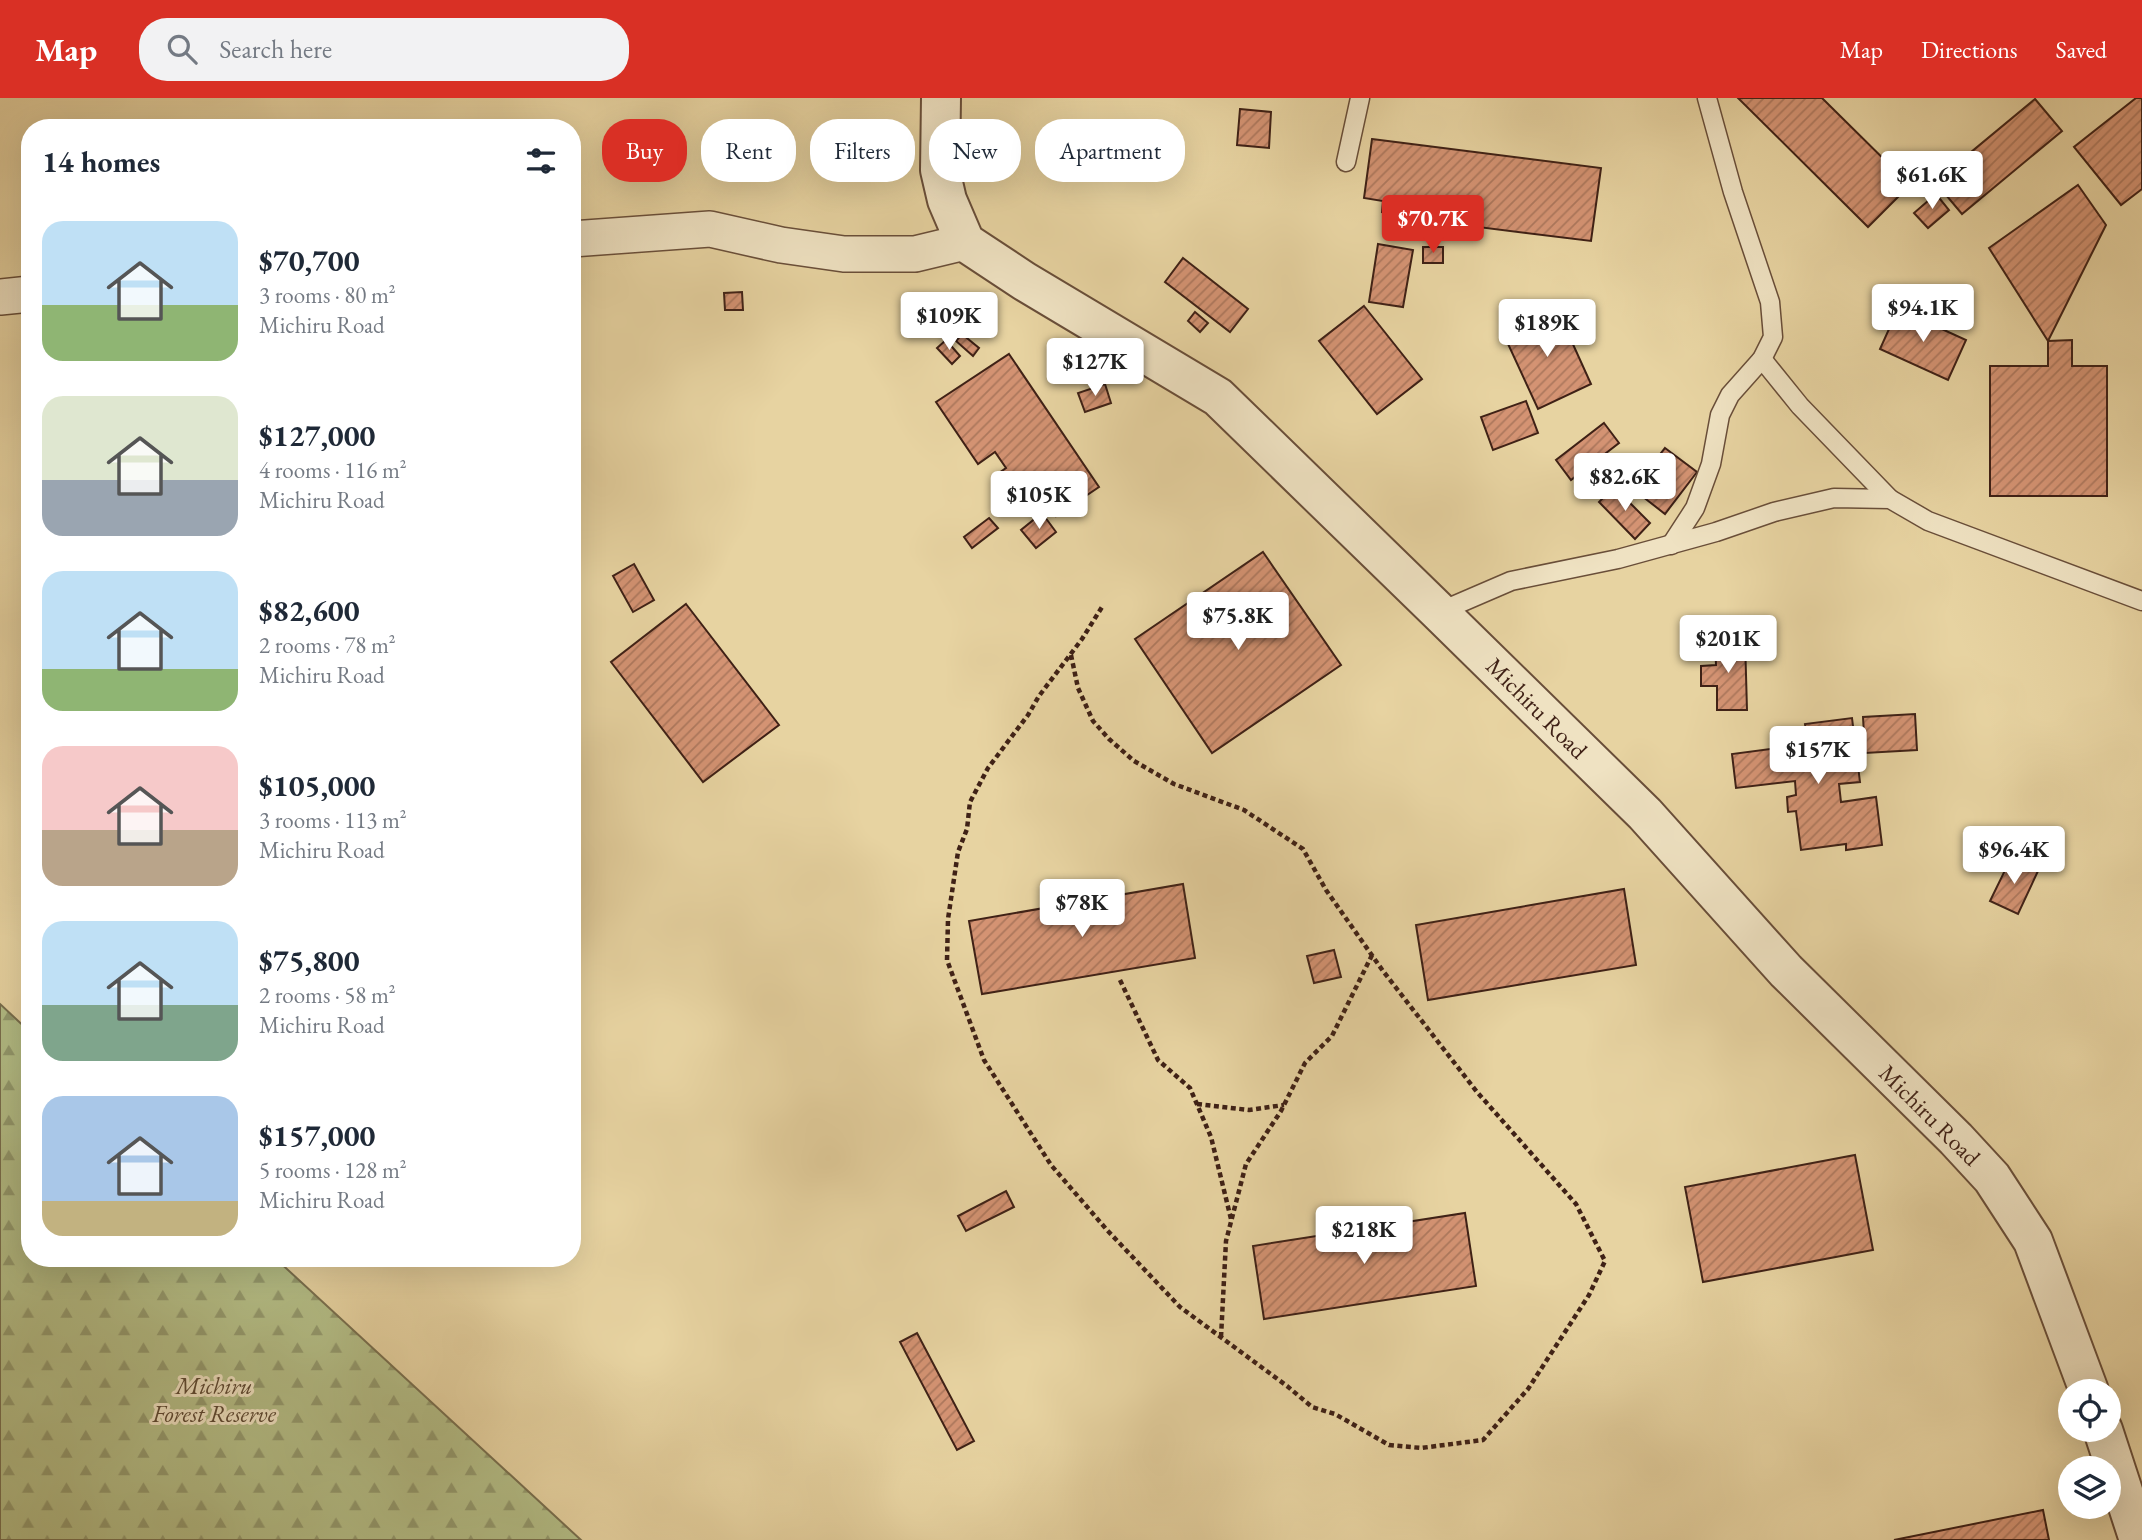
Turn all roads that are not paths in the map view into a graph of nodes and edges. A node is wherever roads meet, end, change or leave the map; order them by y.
1 (941, 98) edge
2 (1360, 98) edge
3 (1707, 98) edge
4 (1346, 162) dead end
5 (581, 238) edge
6 (965, 242) junction
7 (21, 295) edge
8 (0, 297) edge
9 (1762, 359) junction
10 (1890, 499) junction
11 (1671, 545) junction
12 (2142, 601) edge
13 (1440, 611) junction
14 (2085, 1379) edge
15 (2107, 1442) edge
16 (2139, 1540) edge

1 - 6 street
2 - 4 lane
3 - 9 lane
5 - 6 street
6 - 13 street, Michiru Road
7 - 8 street
9 - 10 lane
9 - 11 lane
10 - 11 lane
10 - 12 lane
11 - 13 lane
13 - 14 street, Michiru Road
15 - 16 street

